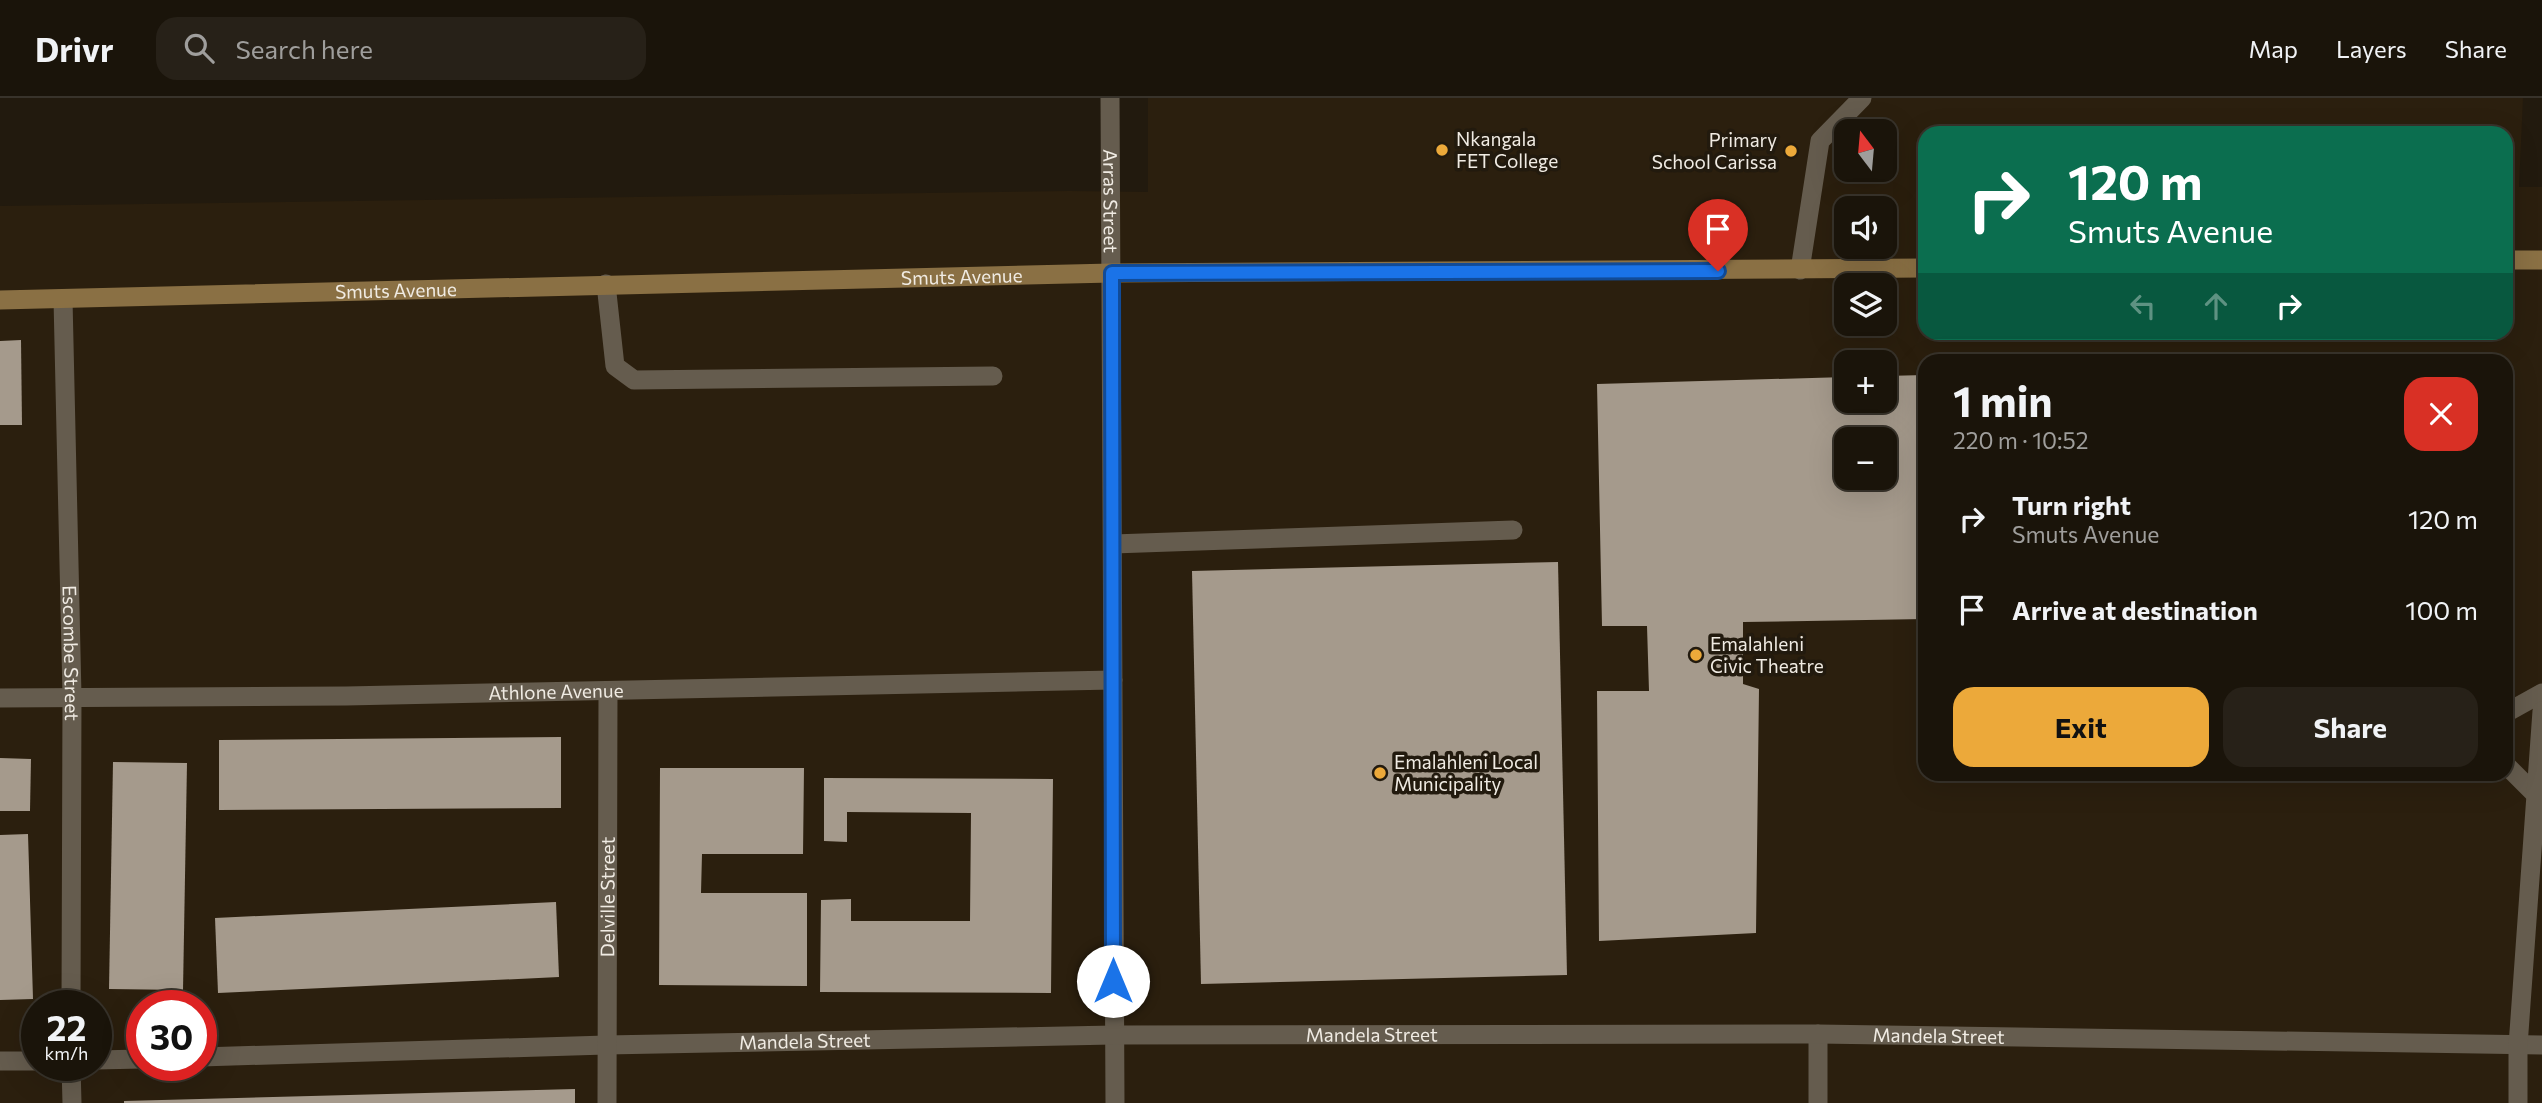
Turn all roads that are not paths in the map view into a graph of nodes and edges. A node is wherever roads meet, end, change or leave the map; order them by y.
1 (1110, 98) edge
2 (1862, 98) edge
3 (2513, 260) edge
4 (2542, 260) edge
5 (1918, 268) edge
6 (1800, 270) junction
7 (1112, 273) junction
8 (606, 284) junction
9 (63, 299) junction
10 (0, 300) edge
11 (993, 376) dead end
12 (1513, 530) dead end
13 (1113, 544) junction
14 (1114, 680) junction
15 (608, 691) junction
16 (2542, 693) edge
17 (72, 696) junction
18 (0, 698) edge
19 (2513, 709) edge
20 (2542, 712) edge
21 (2513, 772) edge
22 (2536, 795) junction
23 (71, 990) edge
24 (1818, 1034) junction
25 (1113, 1035) junction
26 (606, 1045) junction
27 (2542, 1045) edge
28 (2518, 1046) junction
29 (217, 1057) edge
30 (0, 1060) edge
31 (21, 1061) edge
32 (71, 1081) edge
33 (72, 1103) edge
34 (607, 1103) edge
35 (1115, 1103) edge
36 (1818, 1103) edge
37 (2518, 1103) edge

1 - 7 street, Arras Street
2 - 6 street
3 - 4 main road
5 - 6 main road, Smuts Avenue
6 - 7 main road, Smuts Avenue
7 - 8 main road, Smuts Avenue
7 - 13 street, Arras Street
8 - 9 main road, Smuts Avenue
8 - 11 street
9 - 10 main road, Smuts Avenue
9 - 17 street, Escombe Street
12 - 13 street
13 - 14 street, Arras Street
14 - 15 street, Athlone Avenue
14 - 25 street, Arras Street
15 - 17 street, Athlone Avenue
15 - 26 street, Delville Street
16 - 19 street
17 - 18 street, Athlone Avenue
17 - 23 street, Escombe Street
20 - 22 street
21 - 22 street
22 - 28 street
24 - 25 street, Mandela Street
24 - 28 street, Mandela Street
24 - 36 street
25 - 26 street, Mandela Street
25 - 35 street, Arras Street
26 - 29 street, Mandela Street
26 - 34 street, Delville Street
27 - 28 street, Mandela Street
28 - 37 street
30 - 31 street
32 - 33 street

